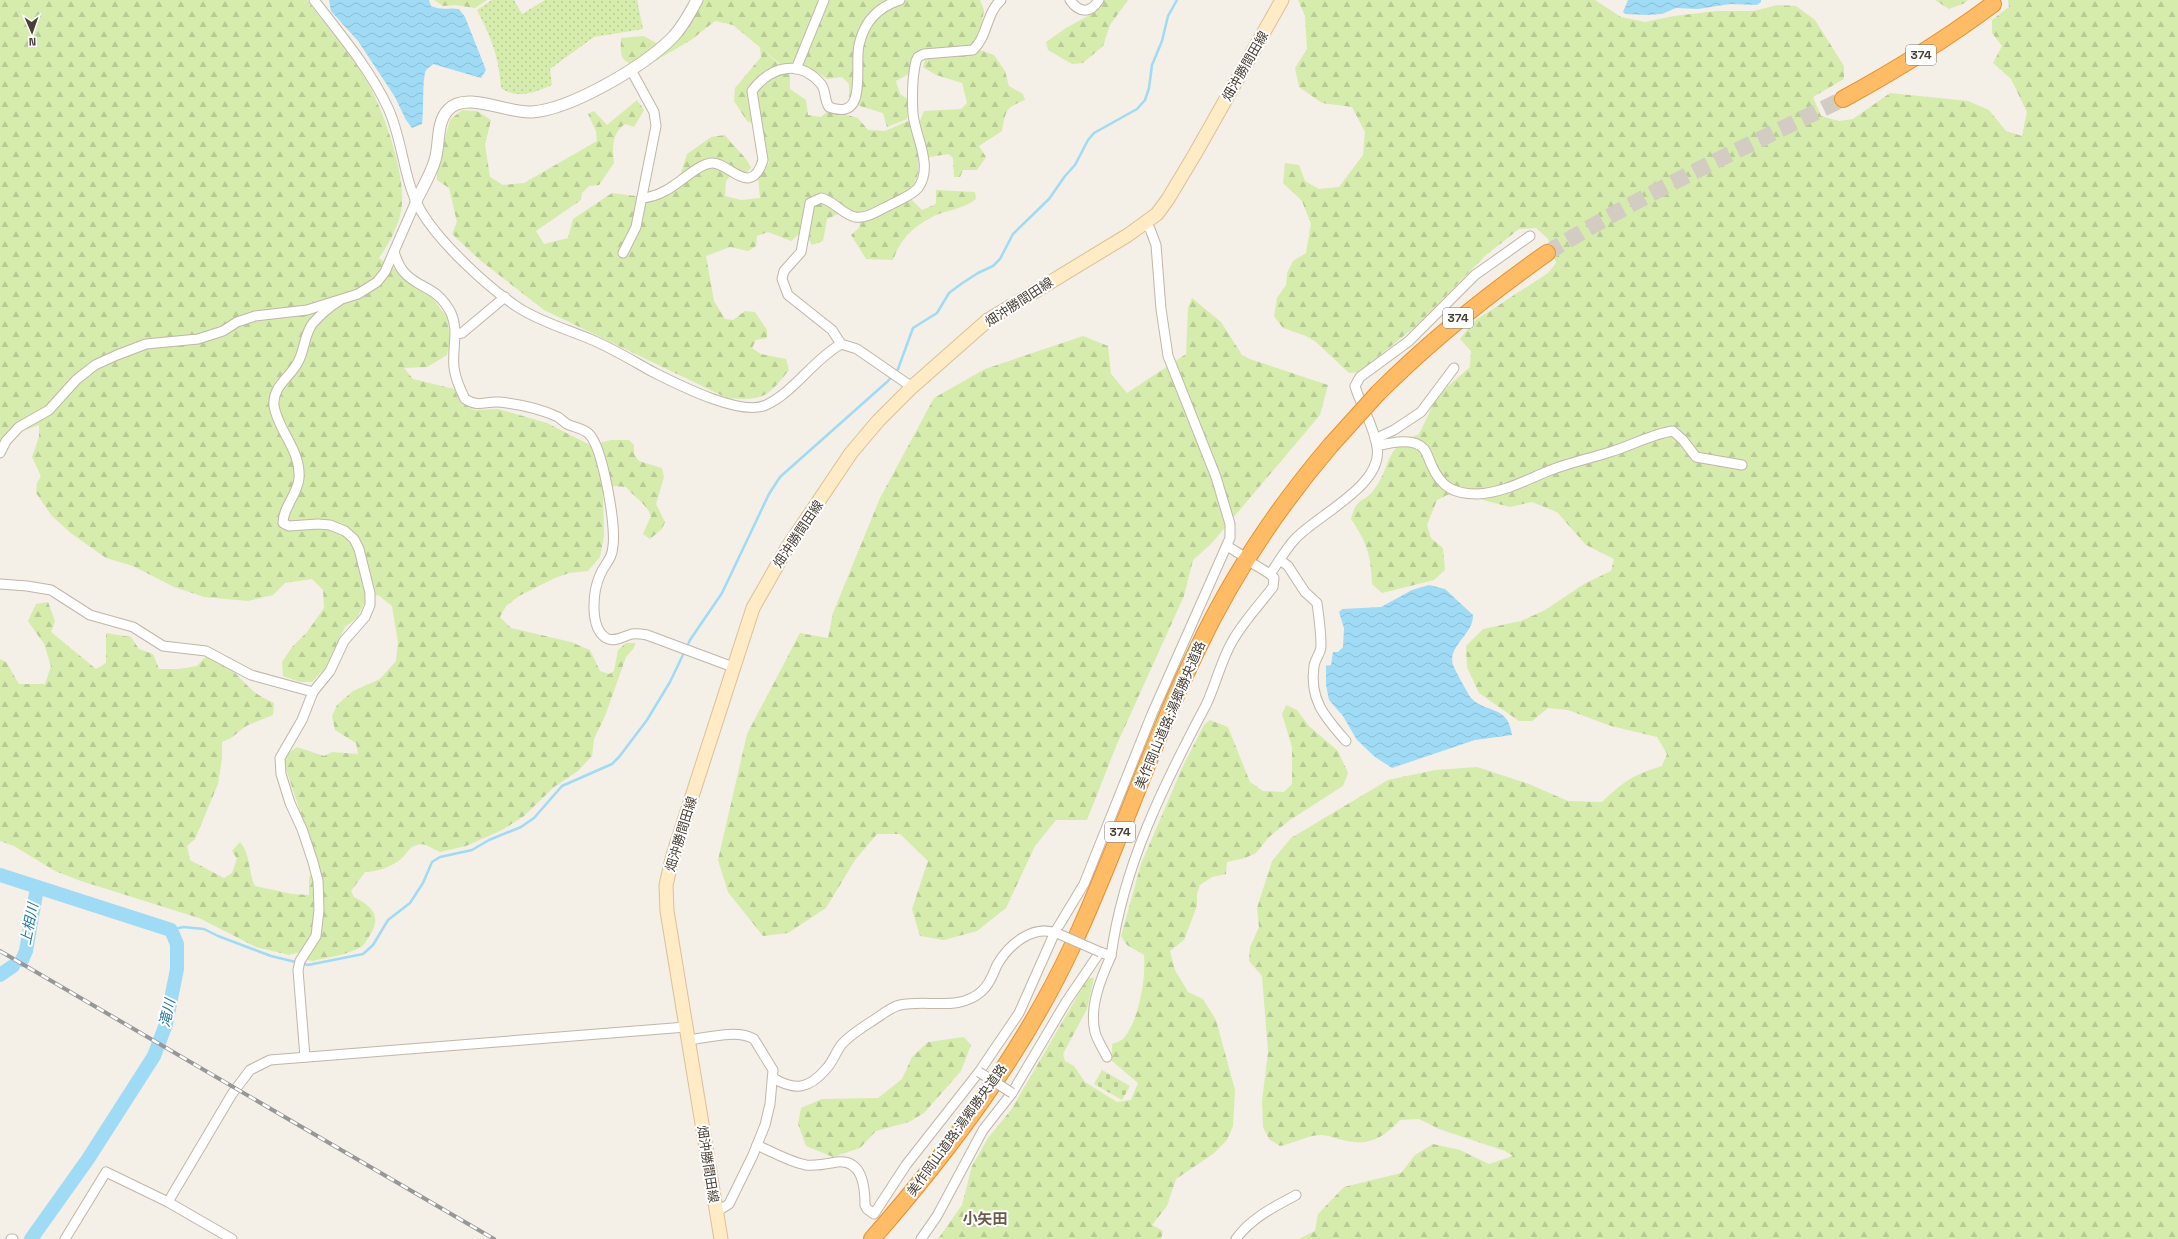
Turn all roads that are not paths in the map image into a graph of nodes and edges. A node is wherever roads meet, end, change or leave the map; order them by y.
1 (314, 0) edge
2 (697, 0) edge
3 (824, 0) edge
4 (900, 0) edge
5 (1001, 0) edge
6 (1070, 0) edge
7 (1099, 0) edge
8 (1282, 0) edge
9 (1993, 4) dead end
10 (796, 69) junction
11 (631, 70) junction
12 (1843, 99) tunnel mouth
13 (642, 198) junction
14 (416, 201) junction
15 (1145, 224) junction
16 (1530, 236) dead end
17 (394, 252) junction
18 (623, 253) dead end
19 (1547, 253) tunnel mouth
20 (505, 297) junction
21 (339, 301) junction
22 (456, 334) junction
23 (841, 344) junction
24 (1454, 368) dead end
25 (912, 387) junction
26 (1376, 443) junction
27 (0, 453) edge
28 (1742, 465) dead end
29 (1227, 546) junction
30 (1240, 554) dead end
31 (1280, 560) junction
32 (1252, 563) dead end
33 (1270, 574) junction
34 (0, 584) edge
35 (733, 667) junction
36 (313, 692) junction
37 (1346, 741) dead end
38 (1057, 933) junction
39 (1100, 952) junction
40 (1111, 956) junction
41 (687, 1033) junction
42 (305, 1057) junction
43 (1107, 1057) dead end
44 (979, 1072) junction
45 (773, 1078) junction
46 (1012, 1093) junction
47 (757, 1145) junction
48 (1296, 1195) dead end
49 (168, 1202) junction
50 (716, 1212) junction
51 (896, 1212) junction
52 (65, 1239) edge
53 (232, 1239) edge
54 (721, 1239) edge
55 (872, 1239) edge
56 (876, 1239) edge
57 (921, 1239) edge
58 (1236, 1239) edge

1 - 14 street
2 - 11 street
3 - 10 street
4 - 10 street
5 - 23 street
6 - 7 street
8 - 15 main road, 畑沖勝間田線
9 - 12 highway, 374
10 - 13 street
11 - 13 street
11 - 14 street
13 - 18 street
14 - 17 street
14 - 20 street
15 - 25 main road, 畑沖勝間田線
15 - 29 street
16 - 26 street
17 - 21 street
17 - 22 street
19 - 51 highway, 美作岡山道路;湯郷勝央道路 / 374, bridge
20 - 22 street
20 - 23 street
21 - 27 street
21 - 36 street
22 - 35 street
23 - 25 street
24 - 26 street
25 - 35 main road, 畑沖勝間田線
26 - 28 street
26 - 31 street
29 - 30 street
29 - 38 street
31 - 33 street
31 - 37 street
32 - 33 street
33 - 40 street
34 - 36 street
35 - 41 main road, 畑沖勝間田線
36 - 42 street
38 - 39 street, bridge
38 - 44 street
38 - 45 street
39 - 40 street
39 - 46 street
40 - 43 street
41 - 42 street
41 - 45 street
41 - 50 main road, 畑沖勝間田線
42 - 49 street
44 - 46 street, bridge
44 - 47 street
45 - 47 street
46 - 57 street
47 - 50 street
48 - 58 street
49 - 52 street
49 - 53 street
50 - 54 main road, 畑沖勝間田線
51 - 55 highway, 美作岡山道路;湯郷勝央道路 / 374
51 - 56 highway

